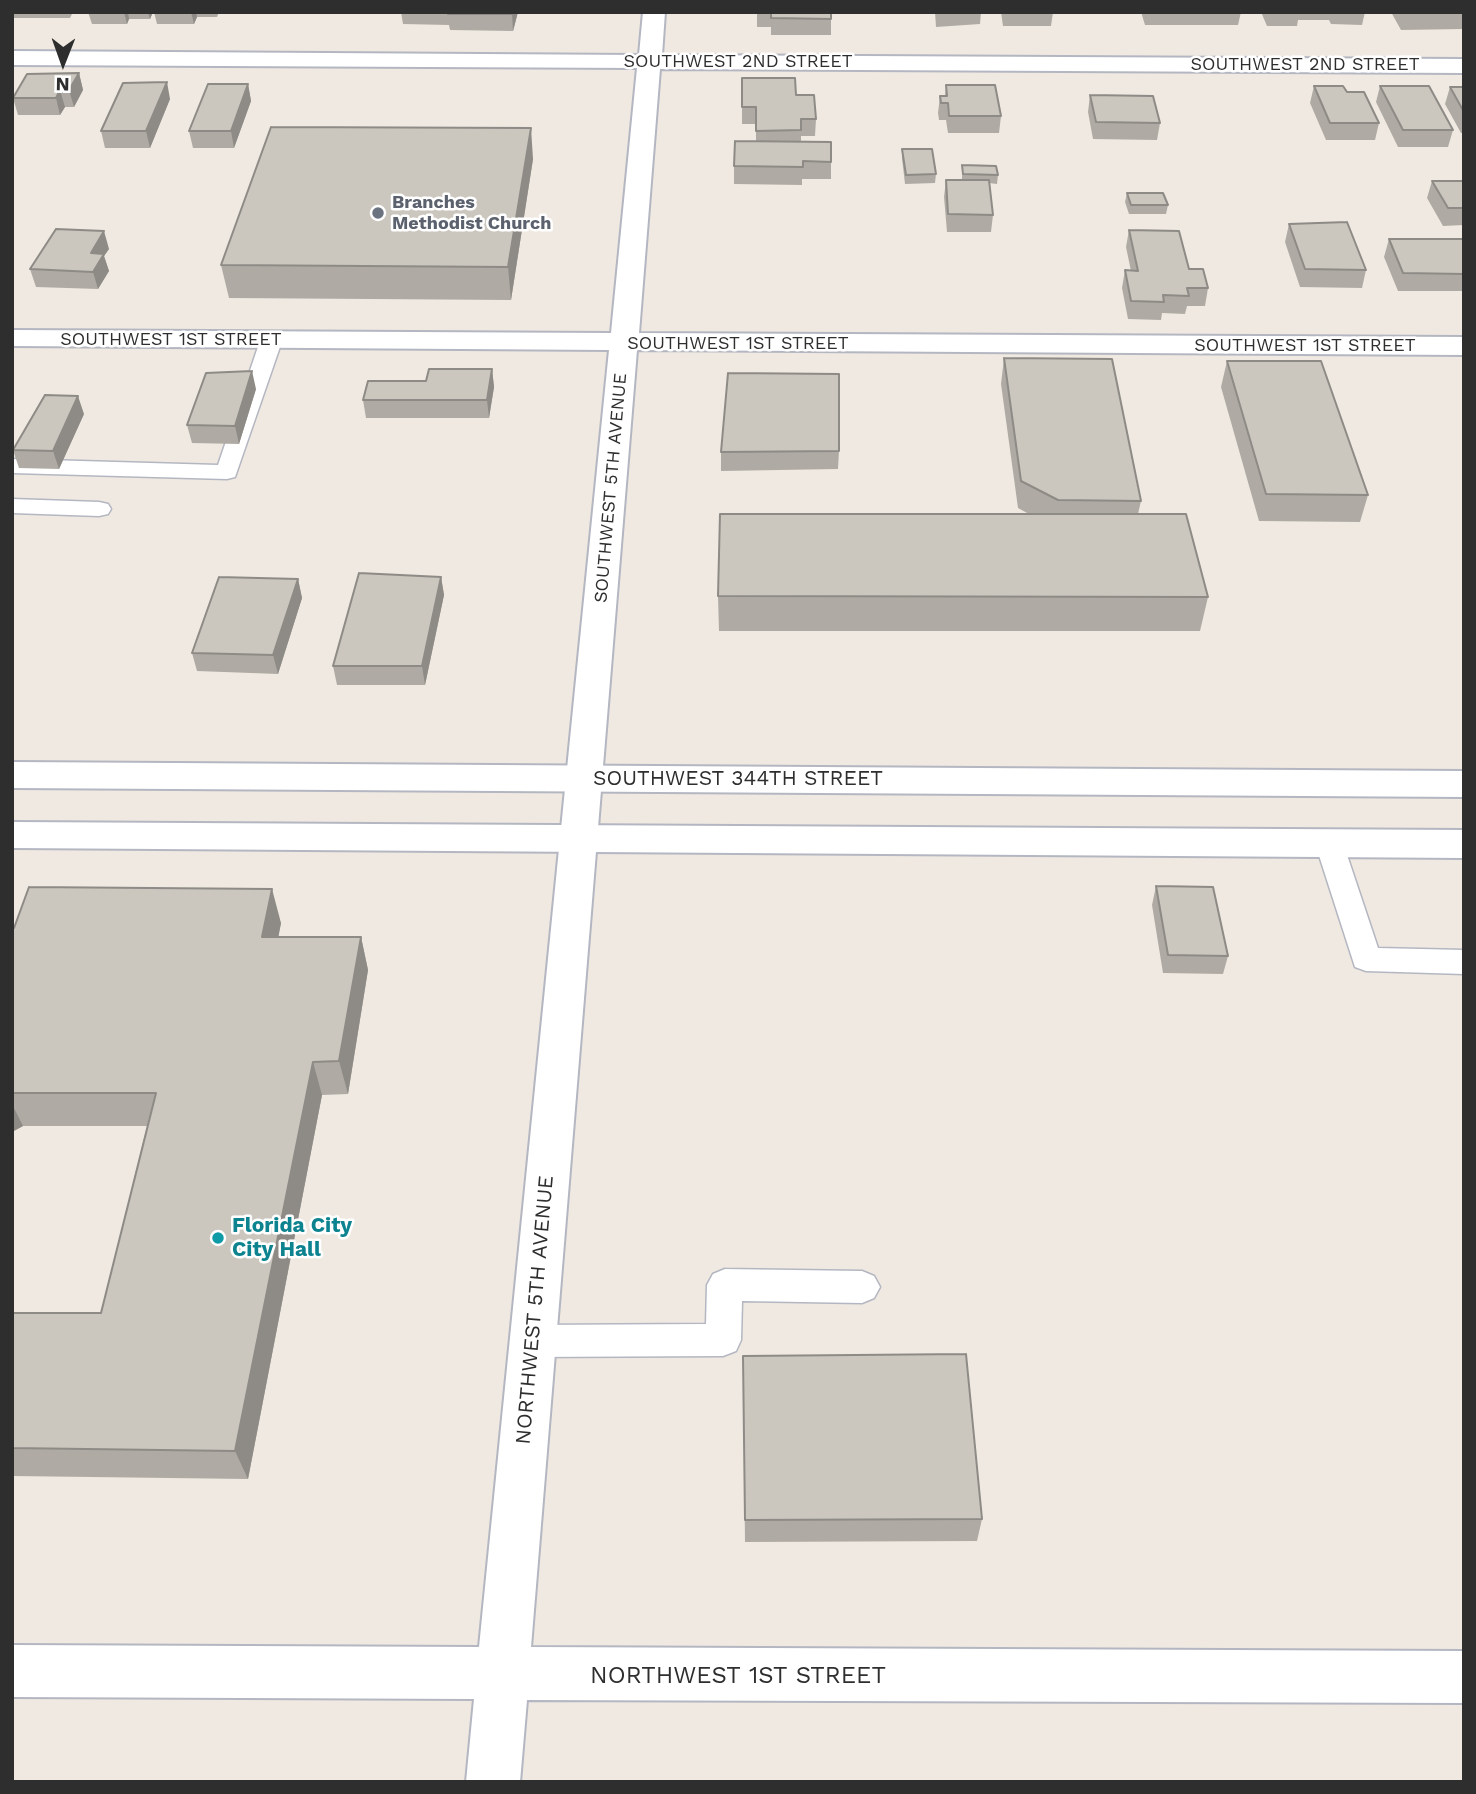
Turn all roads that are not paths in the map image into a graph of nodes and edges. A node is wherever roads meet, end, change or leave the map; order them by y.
1 (654, 12) edge
2 (12, 58) edge
3 (650, 61) junction
4 (1464, 66) edge
5 (12, 338) edge
6 (271, 341) junction
7 (623, 344) junction
8 (1464, 346) edge
9 (12, 466) edge
10 (12, 506) edge
11 (99, 509) dead end
12 (12, 775) edge
13 (584, 779) junction
14 (1464, 784) edge
15 (12, 835) edge
16 (579, 839) junction
17 (1329, 843) junction
18 (1464, 844) edge
19 (1464, 962) edge
20 (862, 1287) dead end
21 (531, 1341) junction
22 (12, 1671) edge
23 (503, 1674) junction
24 (1464, 1677) edge
25 (494, 1782) edge

1 - 3 street, SOUTHWEST 5TH AVENUE
2 - 3 street, SOUTHWEST 2ND STREET
3 - 4 street, SOUTHWEST 2ND STREET
3 - 7 street, SOUTHWEST 5TH AVENUE
5 - 6 street, SOUTHWEST 1ST STREET
6 - 7 street, SOUTHWEST 1ST STREET
6 - 9 lane
7 - 8 street, SOUTHWEST 1ST STREET
7 - 13 street, SOUTHWEST 5TH AVENUE
10 - 11 lane
12 - 13 street, SOUTHWEST 344TH STREET
13 - 14 street, SOUTHWEST 344TH STREET
13 - 16 street, SOUTHWEST 5TH AVENUE
15 - 16 street
16 - 17 street
16 - 21 street, NORTHWEST 5TH AVENUE
17 - 18 street
17 - 19 lane
20 - 21 lane
21 - 23 street, NORTHWEST 5TH AVENUE
22 - 23 street, NORTHWEST 1ST STREET
23 - 24 street, NORTHWEST 1ST STREET
23 - 25 street, NORTHWEST 5TH AVENUE

